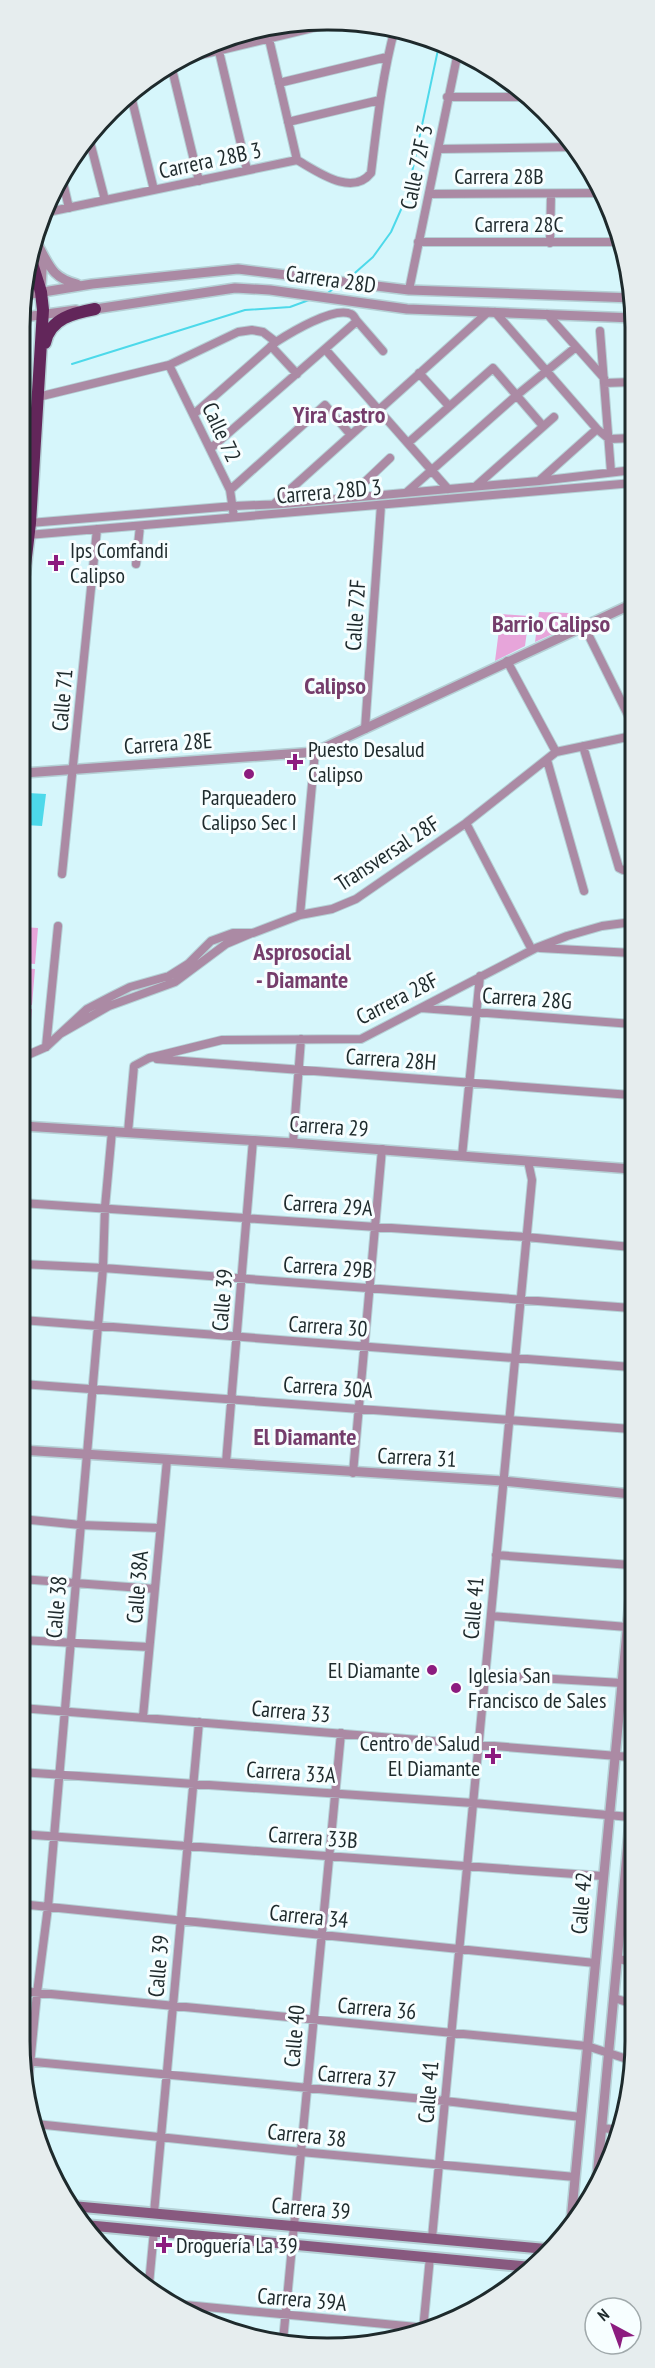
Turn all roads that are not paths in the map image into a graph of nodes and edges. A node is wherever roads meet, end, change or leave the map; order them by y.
1 (299, 32) edge
2 (392, 37) edge
3 (269, 39) junction
4 (235, 45) edge
5 (219, 51) edge
6 (387, 57) junction
7 (456, 60) edge
8 (173, 73) edge
9 (279, 83) junction
10 (447, 97) junction
11 (516, 97) edge
12 (380, 100) junction
13 (133, 103) edge
14 (288, 122) junction
15 (91, 146) edge
16 (565, 147) edge
17 (439, 149) junction
18 (297, 160) junction
19 (247, 171) junction
20 (200, 181) junction
21 (65, 189) edge
22 (154, 190) junction
23 (593, 193) edge
24 (429, 194) junction
25 (551, 194) junction
26 (105, 200) junction
27 (69, 208) junction
28 (54, 211) edge
29 (418, 242) junction
30 (612, 242) edge
31 (550, 243) junction
32 (41, 248) edge
33 (40, 253) edge
34 (35, 274) edge
35 (92, 284) junction
36 (410, 290) junction
37 (41, 292) junction
38 (33, 294) edge
39 (623, 298) edge
40 (95, 309) junction
41 (492, 312) junction
42 (547, 314) junction
43 (43, 315) junction
44 (31, 316) edge
45 (624, 318) edge
46 (357, 321) junction
47 (600, 332) dead end
48 (274, 344) junction
49 (576, 347) junction
50 (325, 349) junction
51 (383, 351) dead end
52 (40, 365) junction
53 (169, 365) junction
54 (546, 371) junction
55 (419, 373) junction
56 (297, 374) junction
57 (604, 381) junction
58 (625, 382) edge
59 (517, 396) junction
60 (38, 397) junction
61 (449, 406) junction
62 (378, 409) junction
63 (194, 414) junction
64 (554, 417) dead end
65 (543, 426) junction
66 (597, 429) junction
67 (350, 434) junction
68 (625, 438) edge
69 (609, 439) junction
70 (408, 443) junction
71 (210, 449) junction
72 (390, 458) dead end
73 (432, 470) junction
74 (625, 471) edge
75 (611, 472) junction
76 (538, 481) junction
77 (625, 484) edge
78 (476, 486) junction
79 (448, 489) junction
80 (230, 490) junction
81 (407, 492) junction
82 (349, 497) junction
83 (278, 504) junction
84 (381, 504) junction
85 (234, 506) junction
86 (283, 513) junction
87 (30, 514) edge
88 (234, 517) junction
89 (140, 526) junction
90 (30, 529) edge
91 (30, 529) edge
92 (97, 529) junction
93 (136, 564) dead end
94 (625, 607) edge
95 (584, 626) junction
96 (507, 661) junction
97 (625, 709) edge
98 (365, 729) junction
99 (625, 737) edge
100 (583, 746) junction
101 (315, 752) junction
102 (556, 753) junction
103 (547, 760) junction
104 (74, 770) junction
105 (30, 774) edge
106 (466, 823) junction
107 (625, 870) edge
108 (62, 874) dead end
109 (584, 891) dead end
110 (300, 915) junction
111 (625, 923) edge
112 (58, 926) dead end
113 (534, 949) junction
114 (625, 953) edge
115 (480, 976) junction
116 (419, 1008) junction
117 (477, 1012) junction
118 (625, 1023) edge
119 (301, 1039) junction
120 (46, 1047) junction
121 (30, 1054) edge
122 (149, 1058) junction
123 (298, 1070) junction
124 (470, 1083) junction
125 (625, 1094) edge
126 (30, 1126) edge
127 (112, 1131) junction
128 (128, 1132) junction
129 (253, 1140) junction
130 (292, 1143) junction
131 (382, 1149) junction
132 (462, 1155) junction
133 (528, 1161) junction
134 (625, 1169) edge
135 (30, 1203) edge
136 (105, 1207) junction
137 (247, 1217) junction
138 (375, 1227) junction
139 (526, 1237) junction
140 (625, 1245) edge
141 (30, 1264) edge
142 (103, 1268) junction
143 (242, 1279) junction
144 (369, 1289) junction
145 (520, 1299) junction
146 (625, 1308) edge
147 (30, 1321) edge
148 (98, 1326) junction
149 (237, 1337) junction
150 (364, 1346) junction
151 (515, 1357) junction
152 (625, 1366) edge
153 (30, 1384) edge
154 (92, 1388) junction
155 (231, 1398) junction
156 (358, 1408) junction
157 (509, 1419) junction
158 (625, 1429) edge
159 (30, 1451) edge
160 (86, 1455) junction
161 (168, 1460) junction
162 (226, 1463) junction
163 (352, 1473) junction
164 (503, 1481) junction
165 (625, 1493) edge
166 (30, 1520) edge
167 (81, 1525) junction
168 (160, 1528) junction
169 (496, 1555) junction
170 (625, 1565) edge
171 (30, 1579) edge
172 (76, 1582) junction
173 (155, 1589) junction
174 (490, 1616) junction
175 (625, 1627) edge
176 (30, 1640) edge
177 (71, 1642) junction
178 (149, 1647) junction
179 (625, 1649) edge
180 (485, 1675) junction
181 (622, 1683) junction
182 (30, 1709) edge
183 (66, 1711) junction
184 (143, 1717) junction
185 (199, 1722) junction
186 (341, 1733) junction
187 (478, 1743) junction
188 (615, 1755) junction
189 (625, 1756) edge
190 (30, 1772) edge
191 (60, 1774) junction
192 (194, 1784) junction
193 (335, 1794) junction
194 (473, 1803) junction
195 (609, 1815) junction
196 (625, 1818) edge
197 (30, 1835) edge
198 (54, 1836) junction
199 (188, 1846) junction
200 (329, 1856) junction
201 (467, 1865) junction
202 (603, 1876) junction
203 (625, 1899) edge
204 (30, 1905) edge
205 (48, 1907) junction
206 (181, 1921) junction
207 (322, 1935) junction
208 (459, 1948) junction
209 (617, 1959) junction
210 (625, 1960) edge
211 (595, 1963) junction
212 (30, 1992) edge
213 (37, 1993) junction
214 (614, 1998) junction
215 (625, 2001) edge
216 (173, 2007) junction
217 (314, 2020) junction
218 (451, 2033) junction
219 (30, 2041) edge
220 (587, 2046) junction
221 (609, 2053) junction
222 (624, 2058) edge
223 (31, 2061) edge
224 (166, 2075) junction
225 (307, 2090) junction
226 (445, 2101) junction
227 (581, 2117) junction
228 (42, 2125) edge
229 (602, 2128) junction
230 (611, 2129) edge
231 (160, 2138) junction
232 (301, 2152) junction
233 (599, 2161) edge
234 (439, 2165) junction
235 (575, 2177) junction
236 (80, 2207) edge
237 (572, 2210) edge
238 (154, 2213) junction
239 (94, 2226) edge
240 (294, 2226) junction
241 (154, 2231) junction
242 (432, 2238) junction
243 (293, 2245) junction
244 (540, 2248) edge
245 (430, 2257) junction
246 (523, 2265) edge
247 (149, 2279) edge
248 (194, 2306) edge
249 (286, 2315) junction
250 (425, 2321) edge
251 (406, 2327) edge
252 (284, 2334) edge

1 - 3 street
2 - 6 street
3 - 4 street
3 - 9 street
5 - 19 street
6 - 9 street
6 - 12 street
7 - 10 street, Calle 72F 3
8 - 20 street
9 - 14 street
10 - 11 street
10 - 17 street, Calle 72F 3
12 - 14 street
12 - 18 street, Carrera 28B 3
13 - 22 street
14 - 18 street
15 - 26 street
16 - 17 street
17 - 24 street, Calle 72F 3
18 - 19 street, Carrera 28B 3
19 - 20 street, Carrera 28B 3
20 - 22 street, Carrera 28B 3
21 - 27 street
22 - 26 street, Carrera 28B 3
23 - 25 street, Carrera 28B
24 - 25 street, Carrera 28B
24 - 29 street, Calle 72F 3
25 - 31 street
26 - 27 street, Carrera 28B 3
27 - 28 street, Carrera 28B 3
29 - 31 street, Carrera 28C
29 - 36 street, Calle 72F 3
30 - 31 street, Carrera 28C
32 - 35 street
33 - 37 street
34 - 37 highway
35 - 36 street, Carrera 28D
35 - 37 street, Carrera 28D
36 - 39 street, Carrera 28D
37 - 38 street, Carrera 28D
37 - 43 highway
40 - 41 street, Carrera 28D
40 - 43 street, Carrera 28D
40 - 52 highway
41 - 42 street, Carrera 28D
41 - 54 street
41 - 55 street
42 - 45 street, Carrera 28D
42 - 49 street
43 - 44 street, Carrera 28D
43 - 52 highway
46 - 48 street
46 - 50 street
46 - 51 street
47 - 57 street
48 - 53 street
48 - 56 street
48 - 63 street
49 - 54 street
49 - 57 street
50 - 56 street
50 - 62 street
52 - 60 highway
53 - 60 street
53 - 63 street, Calle 72
54 - 59 street
54 - 66 street
55 - 61 street
55 - 62 street
56 - 71 street
57 - 58 street
57 - 69 street
59 - 61 street
59 - 65 street
59 - 73 street
60 - 87 highway
61 - 70 street
62 - 67 street
62 - 70 street
63 - 71 street, Calle 72
64 - 65 street
65 - 78 street
66 - 69 street
66 - 76 street
67 - 80 street
67 - 83 street
68 - 69 street
69 - 75 street
70 - 73 street
71 - 80 street, Calle 72
72 - 82 street
73 - 79 street
73 - 81 street
74 - 75 street, Carrera 28D 3
75 - 76 street, Carrera 28D 3
76 - 78 street, Carrera 28D 3
77 - 84 street, Carrera 28D 3
78 - 79 street, Carrera 28D 3
79 - 81 street, Carrera 28D 3
80 - 85 street, Calle 72
81 - 82 street, Carrera 28D 3
82 - 83 street, Carrera 28D 3
83 - 85 street, Carrera 28D 3
83 - 86 street
84 - 86 street, Carrera 28D 3
84 - 98 street, Calle 72F
85 - 88 street, Calle 72
85 - 90 street, Carrera 28D 3
86 - 88 street, Carrera 28D 3
88 - 89 street, Carrera 28D 3
89 - 92 street, Carrera 28D 3
89 - 93 street
91 - 92 street, Carrera 28D 3
92 - 104 street, Calle 71
94 - 95 street
95 - 96 street
95 - 97 street
96 - 98 street
96 - 102 street
98 - 101 street
99 - 100 street, Transversal 28F
100 - 102 street, Transversal 28F
100 - 107 street
101 - 104 street, Carrera 28E
101 - 110 street
102 - 103 street, Transversal 28F
103 - 106 street, Transversal 28F
103 - 109 street
104 - 105 street, Carrera 28E
104 - 108 street, Calle 71
106 - 110 street, Transversal 28F
106 - 113 street
110 - 120 street, Transversal 28F
111 - 113 street, Carrera 28F
112 - 120 street
113 - 114 street
113 - 115 street, Carrera 28F
115 - 116 street, Carrera 28F
115 - 117 street
116 - 117 street, Carrera 28G
116 - 119 street, Carrera 28F
117 - 118 street, Carrera 28G
117 - 124 street
119 - 122 street, Carrera 28F
119 - 123 street
120 - 121 street
122 - 123 street, Carrera 28H
122 - 128 street, Carrera 28F
123 - 124 street, Carrera 28H
123 - 130 street
124 - 125 street, Carrera 28H
124 - 132 street
126 - 127 street, Carrera 29
127 - 128 street, Carrera 29
127 - 136 street, Calle 38
128 - 129 street, Carrera 29
129 - 130 street, Carrera 29
129 - 137 street, Calle 39
130 - 131 street, Carrera 29
131 - 132 street, Carrera 29
131 - 138 street
132 - 133 street, Carrera 29
133 - 134 street, Carrera 29
133 - 139 street, Calle 41
135 - 136 street, Carrera 29A
136 - 137 street, Carrera 29A
136 - 142 street, Calle 38
137 - 138 street, Carrera 29A
137 - 143 street, Calle 39
138 - 139 street, Carrera 29A
138 - 144 street
139 - 140 street, Carrera 29A
139 - 145 street, Calle 41
141 - 142 street, Carrera 29B
142 - 143 street, Carrera 29B
142 - 148 street, Calle 38
143 - 144 street, Carrera 29B
143 - 149 street, Calle 39
144 - 145 street, Carrera 29B
144 - 150 street
145 - 146 street, Carrera 29B
145 - 151 street, Calle 41
147 - 148 street, Carrera 30
148 - 149 street, Carrera 30
148 - 154 street, Calle 38
149 - 150 street, Carrera 30
149 - 155 street, Calle 39
150 - 151 street, Carrera 30
150 - 156 street
151 - 152 street, Carrera 30
151 - 157 street, Calle 41
153 - 154 street, Carrera 30A
154 - 155 street, Carrera 30A
154 - 160 street, Calle 38
155 - 156 street, Carrera 30A
155 - 162 street, Calle 39
156 - 157 street, Carrera 30A
156 - 163 street
157 - 158 street, Carrera 30A
157 - 164 street, Calle 41
159 - 160 street, Carrera 31
160 - 161 street, Carrera 31
160 - 167 street, Calle 38
161 - 162 street, Carrera 31
161 - 168 street, Calle 38A
162 - 163 street, Carrera 31
163 - 164 street, Carrera 31
164 - 165 street, Carrera 31
164 - 169 street, Calle 41
166 - 167 street
167 - 168 street
167 - 172 street, Calle 38
168 - 173 street, Calle 38A
169 - 170 street
169 - 174 street, Calle 41
171 - 172 street
172 - 173 street
172 - 177 street, Calle 38
173 - 178 street, Calle 38A
174 - 175 street
174 - 180 street, Calle 41
176 - 177 street
177 - 178 street
177 - 183 street, Calle 38
178 - 184 street, Calle 38A
179 - 181 street, Calle 42
180 - 181 street
180 - 187 street, Calle 41
181 - 188 street, Calle 42
182 - 183 street, Carrera 33
183 - 184 street, Carrera 33
183 - 191 street, Calle 38
184 - 185 street, Carrera 33
185 - 186 street, Carrera 33
185 - 192 street, Calle 39
186 - 187 street, Carrera 33
186 - 193 street, Calle 40
187 - 188 street, Carrera 33
187 - 194 street, Calle 41
188 - 189 street, Carrera 33
188 - 195 street, Calle 42
190 - 191 street, Carrera 33A
191 - 192 street, Carrera 33A
191 - 198 street, Calle 38
192 - 193 street, Carrera 33A
192 - 199 street, Calle 39
193 - 194 street, Carrera 33A
193 - 200 street, Calle 40
194 - 195 street, Carrera 33A
194 - 201 street, Calle 41
195 - 196 street, Carrera 33A
195 - 202 street, Calle 42
197 - 198 street, Carrera 33B
198 - 199 street, Carrera 33B
198 - 205 street, Calle 38
199 - 200 street, Carrera 33B
199 - 206 street, Calle 39
200 - 201 street, Carrera 33B
200 - 207 street, Calle 40
201 - 202 street, Carrera 33B
201 - 208 street, Calle 41
202 - 211 street, Calle 42
203 - 209 street, Calle 42
204 - 205 street, Carrera 34
205 - 206 street, Carrera 34
205 - 213 street, Calle 38
206 - 207 street, Carrera 34
206 - 216 street, Calle 39
207 - 208 street, Carrera 34
207 - 217 street, Calle 40
208 - 211 street, Carrera 34
208 - 218 street, Calle 41
209 - 210 street
209 - 214 street, Calle 42
211 - 220 street, Calle 42
212 - 213 street, Carrera 36
213 - 216 street, Carrera 36
213 - 219 street, Calle 38
214 - 215 street
214 - 221 street, Calle 42
216 - 217 street, Carrera 36
216 - 224 street, Calle 39
217 - 218 street, Carrera 36
217 - 225 street, Calle 40
218 - 220 street, Carrera 36
218 - 226 street, Calle 41
220 - 221 street, Carrera 36
220 - 227 street, Calle 42
221 - 222 street, Carrera 36
221 - 229 street, Calle 42
223 - 224 street, Carrera 37
224 - 225 street, Carrera 37
224 - 231 street, Calle 39
225 - 226 street, Carrera 37
225 - 232 street, Calle 40
226 - 227 street, Carrera 37
226 - 234 street, Calle 41
227 - 235 street, Calle 42
228 - 231 street, Carrera 38
229 - 230 street
229 - 233 street, Calle 42
231 - 232 street, Carrera 38
231 - 238 street, Calle 39
232 - 234 street, Carrera 38
232 - 240 street, Calle 40
234 - 235 street, Carrera 38
234 - 242 street, Calle 41
235 - 237 street, Calle 42
236 - 238 main road, Carrera 39
238 - 240 main road, Carrera 39
239 - 241 main road, Carrera 39
240 - 242 main road, Carrera 39
240 - 243 street, Calle 40
241 - 243 main road, Carrera 39
241 - 247 street
242 - 244 main road, Carrera 39
243 - 245 main road, Carrera 39
243 - 249 street, Calle 40
245 - 246 main road, Carrera 39
245 - 250 street
248 - 249 street, Carrera 39A
249 - 251 street, Carrera 39A
249 - 252 street, Calle 40

